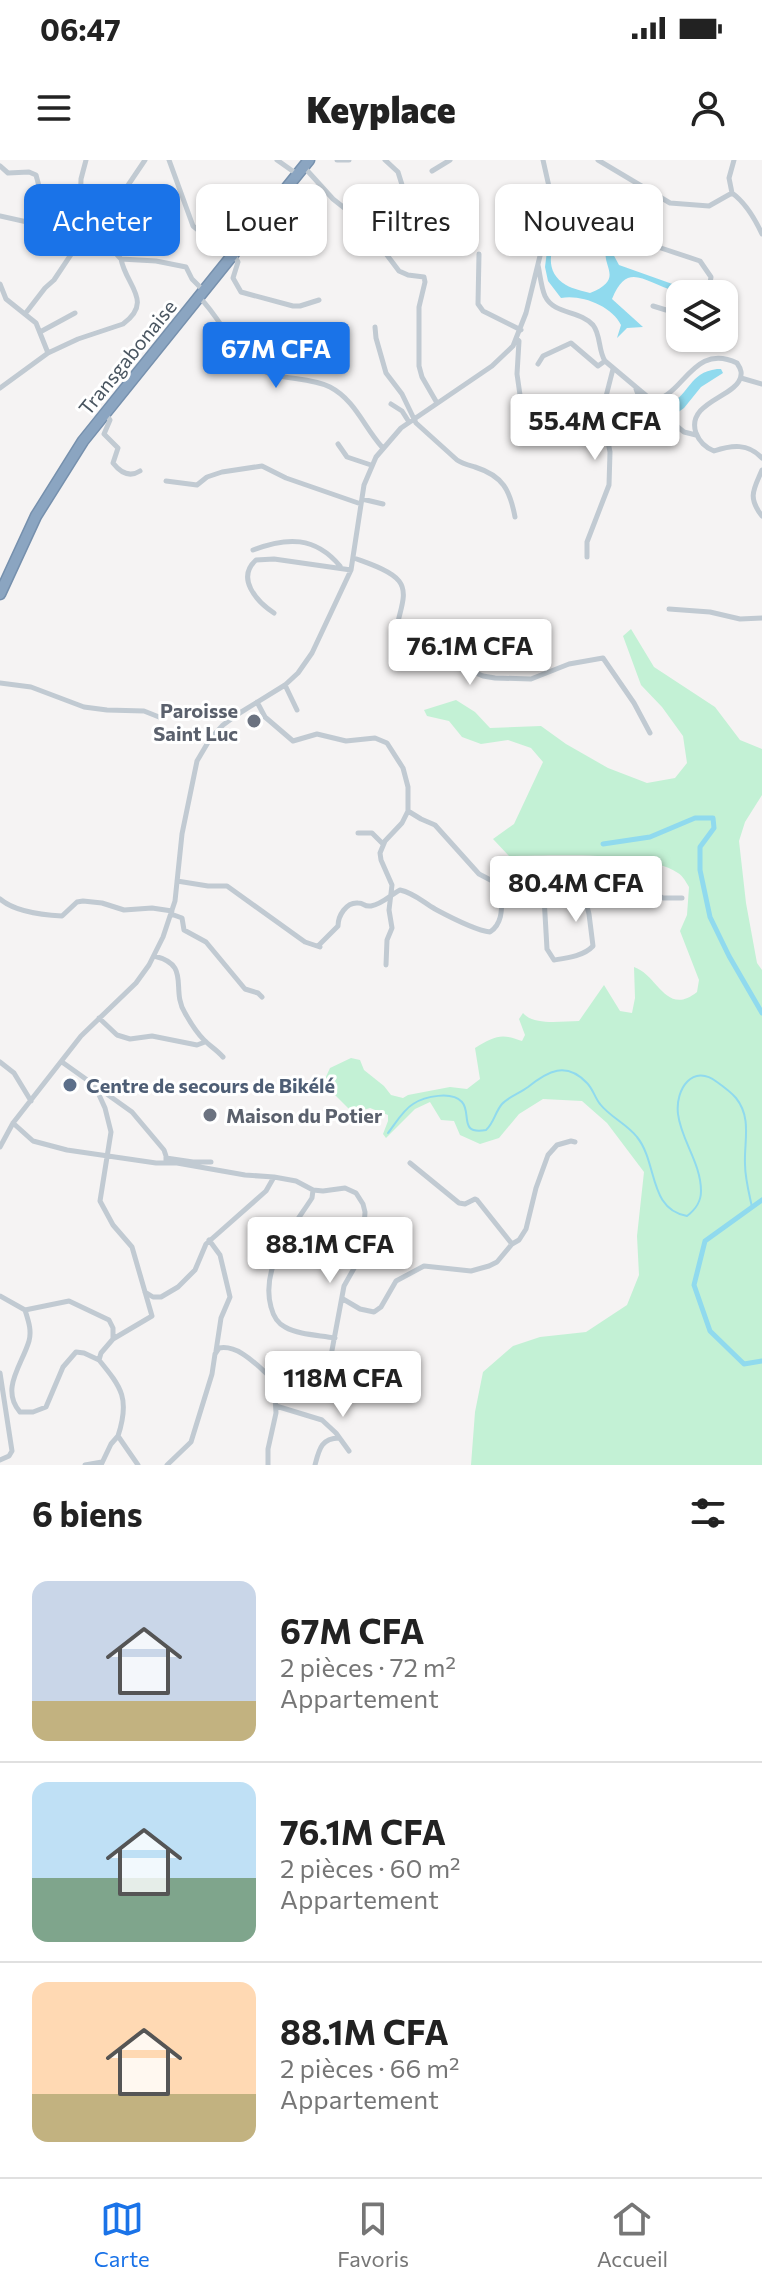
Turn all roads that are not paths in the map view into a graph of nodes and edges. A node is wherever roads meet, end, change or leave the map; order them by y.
1 (86, 160) edge
2 (145, 160) edge
3 (169, 160) edge
4 (277, 160) edge
5 (337, 160) edge
6 (349, 160) edge
7 (385, 160) edge
8 (450, 160) edge
9 (543, 160) edge
10 (598, 160) edge
11 (734, 160) edge
12 (302, 165) edge
13 (0, 166) edge
14 (432, 171) dead end
15 (38, 184) edge
16 (81, 184) edge
17 (129, 184) edge
18 (287, 184) edge
19 (402, 184) edge
20 (638, 184) edge
21 (732, 193) junction
22 (663, 199) edge
23 (0, 216) edge
24 (24, 221) edge
25 (196, 228) edge
26 (762, 234) edge
27 (663, 249) edge
28 (70, 256) edge
29 (118, 256) edge
30 (228, 256) edge
31 (232, 256) edge
32 (479, 256) edge
33 (121, 259) junction
34 (537, 264) junction
35 (711, 280) edge
36 (0, 284) edge
37 (200, 292) junction
38 (319, 300) dead end
39 (653, 306) dead end
40 (666, 310) edge
41 (75, 313) dead end
42 (25, 314) junction
43 (375, 327) dead end
44 (521, 330) junction
45 (40, 332) junction
46 (517, 339) junction
47 (48, 353) junction
48 (605, 361) junction
49 (538, 364) dead end
50 (614, 368) junction
51 (741, 378) junction
52 (762, 384) edge
53 (635, 387) junction
54 (0, 388) edge
55 (520, 395) dead end
56 (437, 403) junction
57 (391, 404) dead end
58 (105, 413) junction
59 (412, 420) junction
60 (696, 435) junction
61 (338, 444) dead end
62 (382, 447) junction
63 (762, 458) edge
64 (371, 465) junction
65 (762, 470) edge
66 (140, 471) dead end
67 (166, 481) dead end
68 (361, 501) junction
69 (383, 504) dead end
70 (762, 516) edge
71 (515, 517) dead end
72 (253, 550) dead end
73 (587, 557) dead end
74 (354, 558) junction
75 (341, 567) junction
76 (351, 570) junction
77 (0, 580) edge
78 (0, 594) edge
79 (669, 609) dead end
80 (274, 613) dead end
81 (762, 618) edge
82 (396, 628) junction
83 (445, 646) junction
84 (0, 683) edge
85 (285, 685) junction
86 (257, 702) junction
87 (297, 710) dead end
88 (159, 717) dead end
89 (650, 733) dead end
90 (408, 811) junction
91 (358, 833) dead end
92 (383, 844) junction
93 (580, 879) junction
94 (177, 881) junction
95 (502, 886) junction
96 (541, 886) junction
97 (682, 898) dead end
98 (0, 899) edge
99 (389, 900) junction
100 (171, 912) junction
101 (154, 956) junction
102 (386, 965) dead end
103 (262, 997) dead end
104 (99, 1018) junction
105 (205, 1042) junction
106 (223, 1057) dead end
107 (0, 1062) edge
108 (62, 1062) junction
109 (95, 1086) junction
110 (31, 1101) junction
111 (13, 1123) junction
112 (575, 1142) dead end
113 (0, 1147) edge
114 (108, 1156) junction
115 (166, 1160) junction
116 (211, 1162) dead end
117 (410, 1163) dead end
118 (274, 1177) junction
119 (313, 1190) junction
120 (209, 1240) junction
121 (512, 1244) junction
122 (143, 1290) junction
123 (0, 1296) edge
124 (343, 1299) junction
125 (25, 1310) junction
126 (335, 1338) junction
127 (113, 1339) junction
128 (216, 1351) junction
129 (99, 1360) junction
130 (0, 1373) edge
131 (274, 1380) junction
132 (276, 1406) junction
133 (118, 1436) junction
134 (340, 1438) junction
135 (349, 1451) dead end
136 (0, 1460) edge
137 (101, 1463) edge
138 (85, 1465) edge
139 (138, 1465) edge
140 (167, 1465) edge
141 (268, 1465) edge
142 (315, 1465) edge

1 - 16 street
2 - 17 street
3 - 25 street
4 - 12 street
5 - 6 street
7 - 19 street
8 - 14 street
9 - 34 street
10 - 20 street
11 - 21 street
12 - 18 highway, Transgabonaise
12 - 56 street
13 - 15 street
21 - 22 street
21 - 26 street
23 - 24 street
27 - 35 street
28 - 42 street
29 - 33 street
30 - 37 highway, Transgabonaise
31 - 38 street
32 - 44 street
33 - 37 street
33 - 47 street
34 - 44 street
34 - 48 street
36 - 42 street
37 - 58 highway, Transgabonaise
37 - 62 street
37 - 77 highway, Transgabonaise
39 - 40 street
41 - 45 street
42 - 45 street
43 - 59 street
44 - 46 street
45 - 47 street
46 - 55 street
46 - 56 street
47 - 54 street
48 - 49 street
48 - 50 street
50 - 53 street
50 - 73 street
51 - 52 street
51 - 53 street
51 - 60 street
53 - 60 street
56 - 59 street
57 - 59 street
58 - 66 street
58 - 78 highway, Transgabonaise
59 - 62 street
59 - 71 street
60 - 63 street
61 - 64 street
62 - 64 street
64 - 68 street
65 - 70 street
67 - 68 street
68 - 69 street
68 - 74 street
72 - 75 street
74 - 76 street
74 - 82 street
75 - 76 street
75 - 80 street
76 - 85 street
79 - 81 street
82 - 83 street
82 - 83 street
83 - 89 street
84 - 88 street
85 - 86 street
85 - 87 street
86 - 90 street
86 - 94 street
90 - 92 street
90 - 95 street
91 - 92 street
92 - 99 street
93 - 96 street
93 - 96 street
93 - 97 street
94 - 99 street
94 - 100 street
95 - 96 street
95 - 99 street
98 - 100 street
99 - 102 street
100 - 101 street
100 - 103 street
101 - 104 street
101 - 105 street
104 - 105 street
104 - 108 street
105 - 106 street
107 - 110 street
108 - 109 street
108 - 110 street
109 - 114 street
109 - 115 street
110 - 111 street
111 - 113 street
111 - 114 street
112 - 121 street
114 - 115 street
114 - 122 street
115 - 116 street
115 - 118 street
117 - 121 street
118 - 119 street
118 - 120 street
119 - 124 street
119 - 126 street
120 - 122 street
120 - 128 street
121 - 124 street
122 - 127 street
123 - 125 street
124 - 126 street
125 - 127 street
125 - 129 street
126 - 131 street
127 - 129 street
128 - 131 street
128 - 140 street
129 - 133 street
130 - 136 street
131 - 132 street
132 - 134 street
132 - 141 street
133 - 137 street
133 - 139 street
134 - 135 street
134 - 142 street
137 - 138 street

